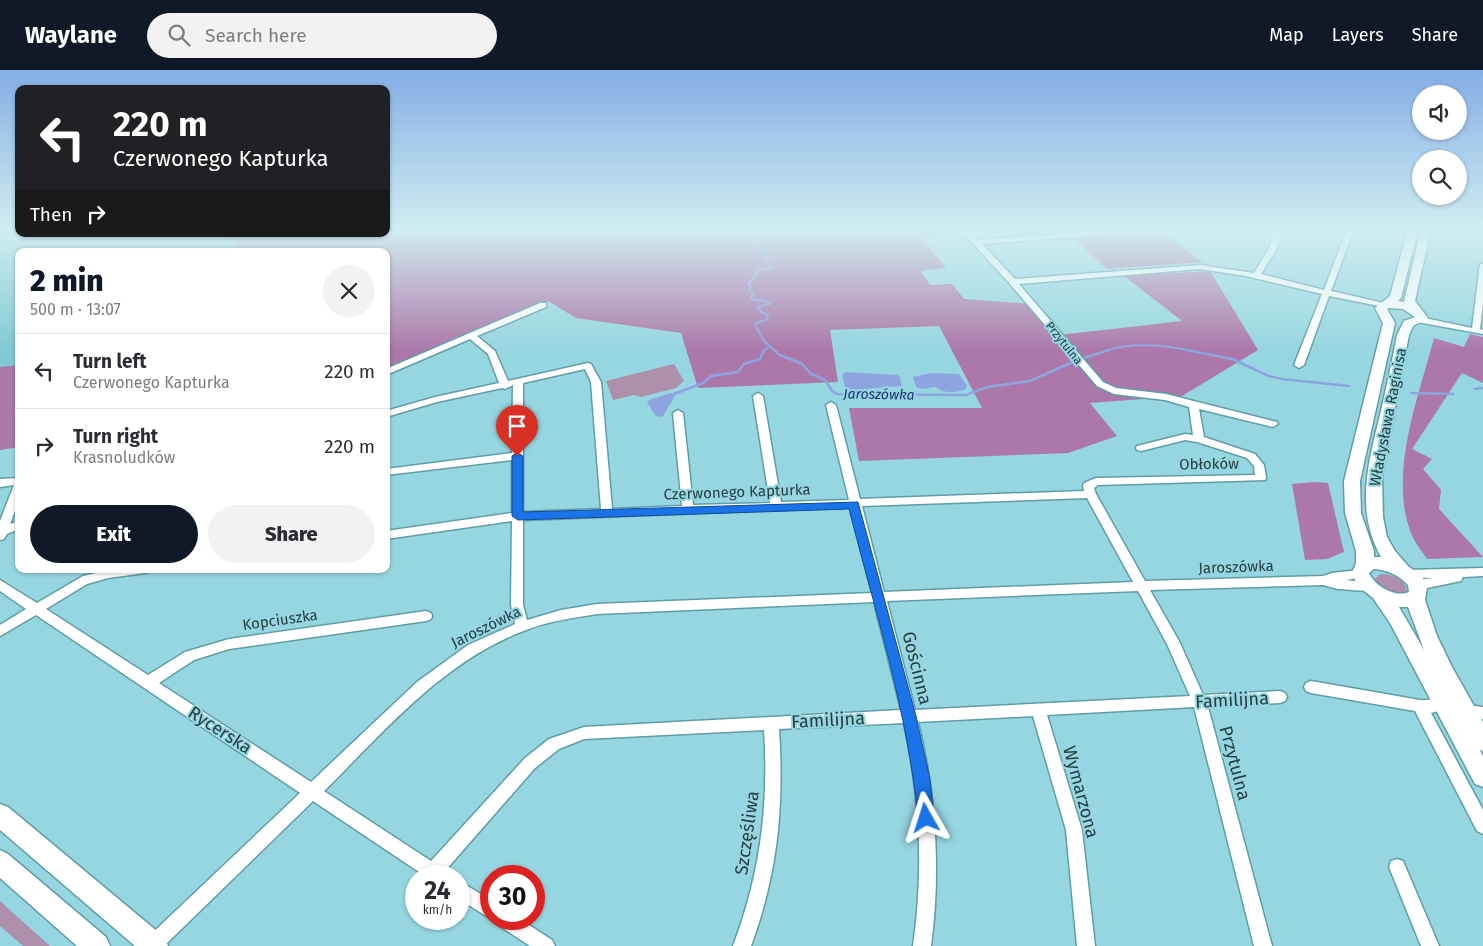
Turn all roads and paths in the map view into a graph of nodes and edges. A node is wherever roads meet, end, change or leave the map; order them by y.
1 (1002, 270) edge
2 (1156, 270) edge
3 (1224, 270) edge
4 (1259, 270) edge
5 (1335, 270) edge
6 (1402, 270) edge
7 (1416, 270) edge
8 (1483, 270) edge
9 (1255, 277) junction
10 (1013, 282) junction
11 (1325, 294) junction
12 (543, 305) dead end
13 (1384, 308) junction
14 (1417, 316) junction
15 (1480, 331) edge
16 (471, 336) junction
17 (1298, 365) dead end
18 (390, 370) edge
19 (518, 383) junction
20 (505, 386) junction
21 (758, 396) dead end
22 (831, 405) dead end
23 (1194, 405) junction
24 (390, 413) edge
25 (678, 414) dead end
26 (1273, 424) dead end
27 (1199, 439) junction
28 (1141, 448) dead end
29 (517, 456) junction
30 (390, 472) edge
31 (15, 481) edge
32 (0, 483) edge
33 (1090, 494) junction
34 (15, 496) edge
35 (854, 505) junction
36 (776, 506) junction
37 (688, 510) junction
38 (608, 513) junction
39 (518, 516) junction
40 (15, 527) edge
41 (0, 533) edge
42 (390, 534) edge
43 (116, 573) edge
44 (1483, 573) edge
45 (1368, 580) junction
46 (1411, 583) junction
47 (0, 585) edge
48 (1141, 586) junction
49 (880, 597) junction
50 (36, 608) junction
51 (426, 616) dead end
52 (522, 626) junction
53 (0, 631) edge
54 (147, 683) junction
55 (1311, 688) dead end
56 (1280, 697) dead end
57 (1199, 701) junction
58 (1444, 704) junction
59 (1420, 706) junction
60 (1038, 710) junction
61 (1475, 712) edge
62 (909, 716) junction
63 (771, 722) junction
64 (1483, 742) edge
65 (1483, 777) edge
66 (312, 790) junction
67 (0, 815) edge
68 (1483, 826) edge
69 (0, 862) edge
70 (423, 865) edge
71 (444, 865) edge
72 (1397, 867) dead end
73 (521, 930) edge
74 (154, 945) edge
75 (97, 946) edge
76 (546, 946) edge
77 (742, 946) edge
78 (922, 946) edge
79 (1086, 946) edge
80 (1263, 946) edge
81 (1430, 946) edge

1 - 10 street, Przytulna
2 - 10 street
3 - 9 street
4 - 9 street
5 - 11 street
6 - 13 main road
7 - 14 main road
8 - 15 street
9 - 11 street
10 - 23 street, Przytulna
11 - 13 street
11 - 17 street
12 - 16 street
13 - 14 main road
13 - 45 main road, Władysława Raginisa
14 - 15 street
14 - 46 main road, Władysława Raginisa
16 - 18 street
16 - 20 street
19 - 20 street
19 - 29 street
19 - 38 street
20 - 24 street
21 - 36 street
22 - 35 street, Gościnna
23 - 26 street
23 - 27 street, Obłoków
25 - 37 street
27 - 28 street, Obłoków
27 - 33 street, Obłoków
29 - 30 street
29 - 39 street
31 - 32 street
33 - 35 street, Czerwonego Kapturka
33 - 48 street, Przytulna
34 - 41 street
35 - 36 street, Czerwonego Kapturka
35 - 49 street, Gościnna
36 - 37 street, Czerwonego Kapturka
37 - 38 street, Czerwonego Kapturka
38 - 39 street, Czerwonego Kapturka
39 - 42 street, Czerwonego Kapturka
39 - 52 street
40 - 41 street
43 - 50 street
44 - 46 street
44 - 46 street
45 - 46 main road
45 - 46 main road
45 - 48 street, Jaroszówka
45 - 58 main road, Władysława Raginisa
46 - 61 main road, Władysława Raginisa
47 - 50 street, Rycerska
48 - 49 street, Jaroszówka
48 - 57 street, Przytulna
49 - 52 street, Jaroszówka
49 - 62 street, Gościnna
50 - 53 street
50 - 54 street, Rycerska
51 - 54 street, Kopciuszka
52 - 66 street, Jaroszówka
54 - 66 street, Rycerska
55 - 59 street
56 - 57 street, Familijna
57 - 60 street, Familijna
57 - 80 street, Przytulna
58 - 59 street
58 - 65 main road, Władysława Raginisa
59 - 68 street
60 - 62 street, Familijna
60 - 79 street, Wymarzona
61 - 64 main road, Władysława Raginisa
62 - 63 street, Familijna
62 - 78 street, Gościnna
63 - 71 street, Familijna
63 - 77 street, Szczęśliwa
66 - 70 street, Rycerska
66 - 74 street, Jaroszówka
67 - 74 main road
69 - 75 main road
72 - 81 street
73 - 76 street

